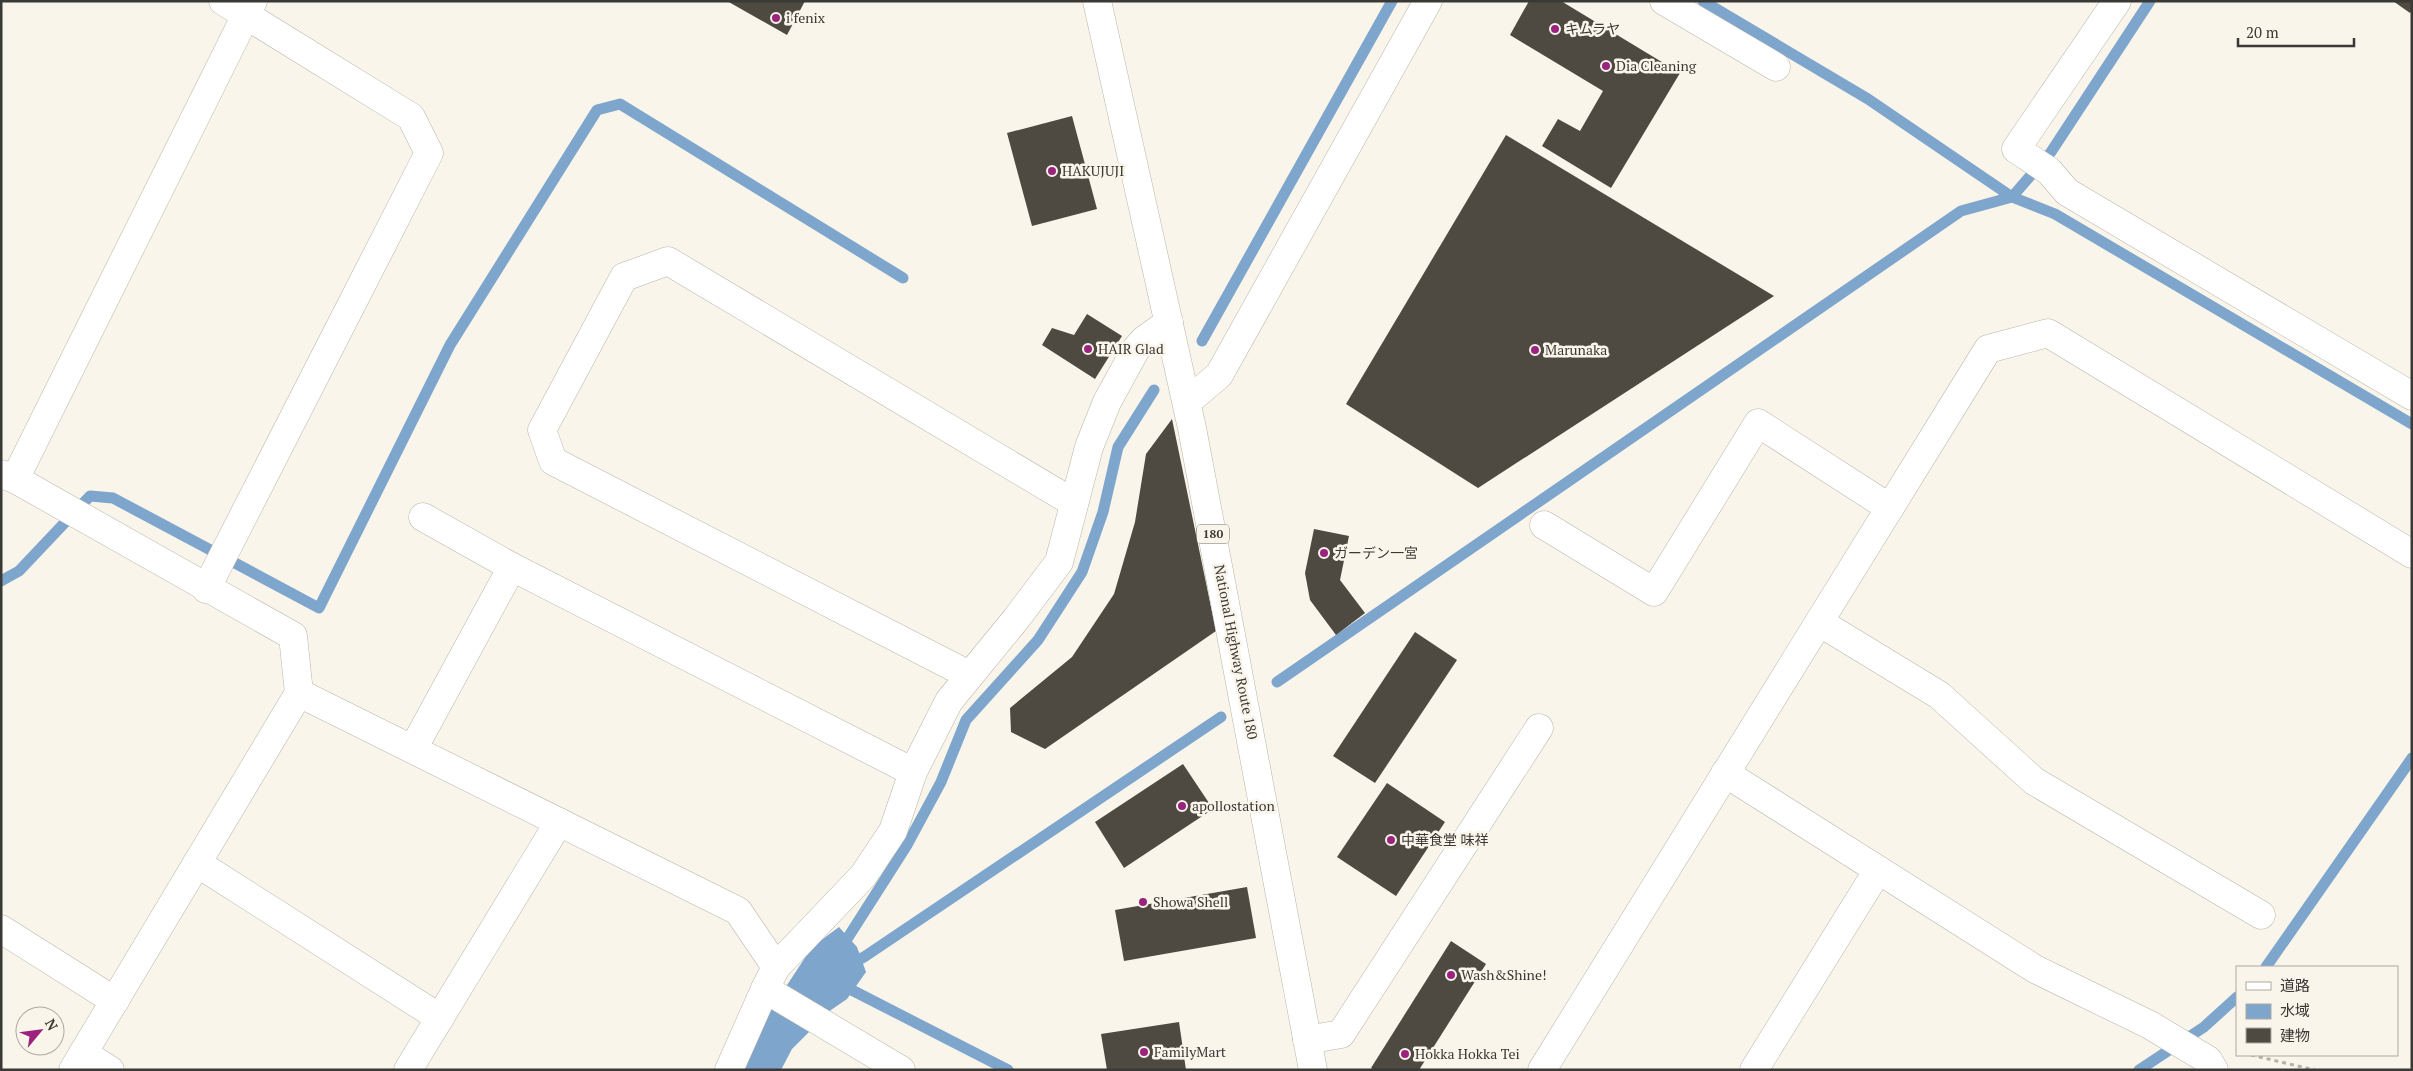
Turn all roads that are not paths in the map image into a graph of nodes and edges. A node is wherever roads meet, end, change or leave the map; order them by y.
1 (1097, 1) edge
2 (1428, 1) edge
3 (1664, 1) edge
4 (2117, 1) edge
5 (240, 6) edge
6 (1776, 68) dead end
7 (1169, 322) junction
8 (2412, 396) edge
9 (1187, 402) junction
10 (8, 476) edge
11 (1074, 503) junction
12 (1890, 508) junction
13 (423, 517) dead end
14 (1544, 525) dead end
15 (2412, 554) edge
16 (512, 567) junction
17 (206, 589) junction
18 (1819, 622) junction
19 (969, 676) junction
20 (299, 692) junction
21 (1539, 728) dead end
22 (413, 749) junction
23 (912, 772) junction
24 (1726, 773) junction
25 (559, 822) junction
26 (197, 863) junction
27 (1878, 870) junction
28 (2261, 916) dead end
29 (1, 928) edge
30 (774, 985) junction
31 (115, 1001) junction
32 (440, 1018) junction
33 (1307, 1040) junction
34 (78, 1061) edge
35 (895, 1069) edge
36 (110, 1070) edge
37 (408, 1070) edge
38 (729, 1070) edge
39 (1313, 1070) edge
40 (1542, 1070) edge
41 (1754, 1070) edge
42 (2214, 1070) edge

1 - 7 main road, National Highway Route 180 / 180
2 - 9 main road
3 - 6 main road
4 - 8 main road
5 - 10 main road
5 - 17 main road
7 - 9 main road, National Highway Route 180 / 180
7 - 11 main road
9 - 33 main road, National Highway Route 180 / 180
10 - 17 main road
11 - 19 main road
11 - 19 main road
12 - 14 main road
12 - 15 main road
12 - 18 main road
13 - 16 main road
16 - 22 main road
16 - 23 main road
17 - 20 main road
18 - 24 main road
18 - 28 main road
19 - 23 main road
20 - 22 main road
20 - 26 main road
21 - 33 main road
22 - 25 main road
23 - 30 main road
24 - 27 main road
24 - 40 main road
25 - 30 main road
25 - 32 main road
26 - 31 main road
26 - 32 main road
27 - 41 main road
27 - 42 main road
29 - 31 main road
30 - 35 main road
30 - 38 main road
31 - 34 main road
32 - 37 main road
33 - 39 main road, National Highway Route 180 / 180
34 - 36 main road

